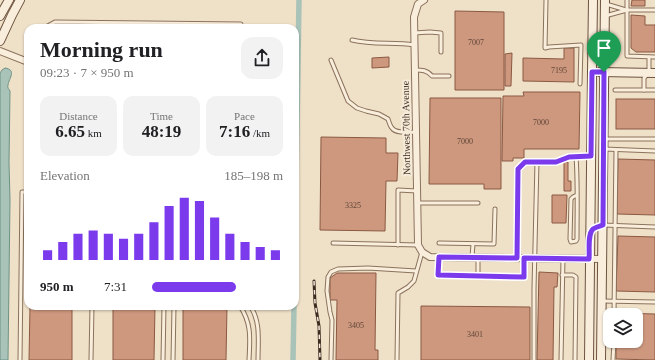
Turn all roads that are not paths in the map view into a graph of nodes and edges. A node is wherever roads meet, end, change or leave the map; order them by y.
1 (9, 0) edge
2 (20, 0) edge
3 (424, 0) edge
4 (546, 0) edge
5 (593, 0) edge
6 (627, 0) edge
7 (605, 2) edge
8 (627, 10) junction
9 (655, 10) edge
10 (0, 16) edge
11 (605, 16) junction
12 (67, 22) joint
13 (85, 23) joint
14 (104, 23) joint
15 (125, 23) joint
16 (144, 23) joint
17 (164, 23) joint
18 (51, 24) edge
19 (183, 24) joint
20 (202, 24) edge
21 (414, 33) junction
22 (352, 40) dead end
23 (0, 41) edge
24 (414, 45) junction
25 (0, 52) edge
26 (440, 52) dead end
27 (649, 57) junction
28 (655, 57) edge
29 (331, 60) dead end
30 (24, 61) edge
31 (415, 70) junction
32 (592, 72) junction
33 (604, 72) junction
34 (652, 73) edge
35 (449, 76) dead end
36 (580, 84) dead end
37 (615, 90) dead end
38 (644, 90) junction
39 (655, 90) edge
40 (416, 132) junction
41 (604, 139) junction
42 (655, 140) edge
43 (604, 149) junction
44 (616, 150) junction
45 (655, 151) edge
46 (576, 156) junction
47 (591, 156) junction
48 (537, 162) junction
49 (417, 190) junction
50 (24, 192) edge
51 (577, 195) junction
52 (417, 203) junction
53 (478, 203) dead end
54 (495, 209) dead end
55 (603, 225) junction
56 (615, 226) junction
57 (655, 227) edge
58 (590, 234) junction
59 (333, 243) dead end
60 (439, 243) dead end
61 (473, 244) junction
62 (398, 245) junction
63 (418, 245) junction
64 (422, 252) junction
65 (439, 257) junction
66 (475, 257) junction
67 (521, 258) junction
68 (535, 258) junction
69 (562, 258) junction
70 (589, 259) junction
71 (602, 259) junction
72 (416, 271) junction
73 (562, 275) junction
74 (478, 276) junction
75 (602, 301) junction
76 (614, 301) junction
77 (655, 302) edge
78 (614, 308) edge
79 (92, 310) edge
80 (164, 310) edge
81 (174, 310) edge
82 (242, 310) edge
83 (252, 310) edge
84 (614, 348) edge
85 (20, 360) edge
86 (92, 360) edge
87 (163, 360) edge
88 (174, 360) edge
89 (250, 360) edge
90 (258, 360) edge
91 (332, 360) edge
92 (397, 360) edge
93 (534, 360) edge
94 (561, 360) edge
95 (575, 360) edge
96 (589, 360) edge
97 (601, 360) edge
98 (613, 360) edge

1 - 10 main road
2 - 23 main road
3 - 21 street, Northwest 70th Avenue
4 - 36 lane
5 - 32 main road
6 - 8 lane
7 - 8 lane
7 - 11 main road
8 - 9 lane
8 - 11 lane
8 - 27 lane
11 - 33 main road
12 - 13 lane
12 - 18 lane
13 - 14 lane
14 - 15 lane
15 - 16 lane
16 - 17 lane
17 - 19 lane
19 - 20 lane
21 - 24 street, Northwest 70th Avenue
21 - 26 lane
22 - 24 lane
24 - 31 street, Northwest 70th Avenue
25 - 30 street
27 - 28 lane
27 - 34 lane
29 - 40 lane
31 - 35 lane
31 - 40 street, Northwest 70th Avenue
32 - 33 main road
32 - 47 main road
33 - 34 main road
33 - 41 main road
34 - 38 lane
37 - 38 lane
38 - 39 lane
40 - 49 street, Northwest 70th Avenue
41 - 42 lane
41 - 43 main road
43 - 44 lane
43 - 55 main road
44 - 45 lane
44 - 56 lane
46 - 47 lane
46 - 48 lane
46 - 51 lane
47 - 58 main road
48 - 67 lane
48 - 68 lane
49 - 52 street, Northwest 70th Avenue
49 - 62 lane
50 - 85 lane
51 - 51 lane
52 - 53 lane
52 - 63 street, Northwest 70th Avenue
54 - 61 lane
55 - 56 lane
55 - 58 main road
55 - 71 main road
56 - 57 lane
56 - 76 lane
58 - 70 main road
59 - 62 lane
60 - 61 lane
61 - 66 lane
62 - 63 lane
63 - 64 street, Northwest 70th Avenue
64 - 65 street
64 - 72 lane
65 - 66 street
65 - 74 lane
66 - 67 street
66 - 74 lane
67 - 68 street
67 - 74 lane
68 - 69 street
68 - 93 lane
69 - 70 street
69 - 73 lane
70 - 71 street
70 - 96 main road
71 - 75 main road
72 - 91 lane
72 - 92 lane
73 - 94 lane
73 - 95 lane
75 - 76 lane
75 - 97 main road
76 - 77 lane
76 - 78 lane
79 - 86 lane
80 - 87 lane
81 - 88 lane
82 - 89 lane
83 - 90 lane
84 - 98 lane

